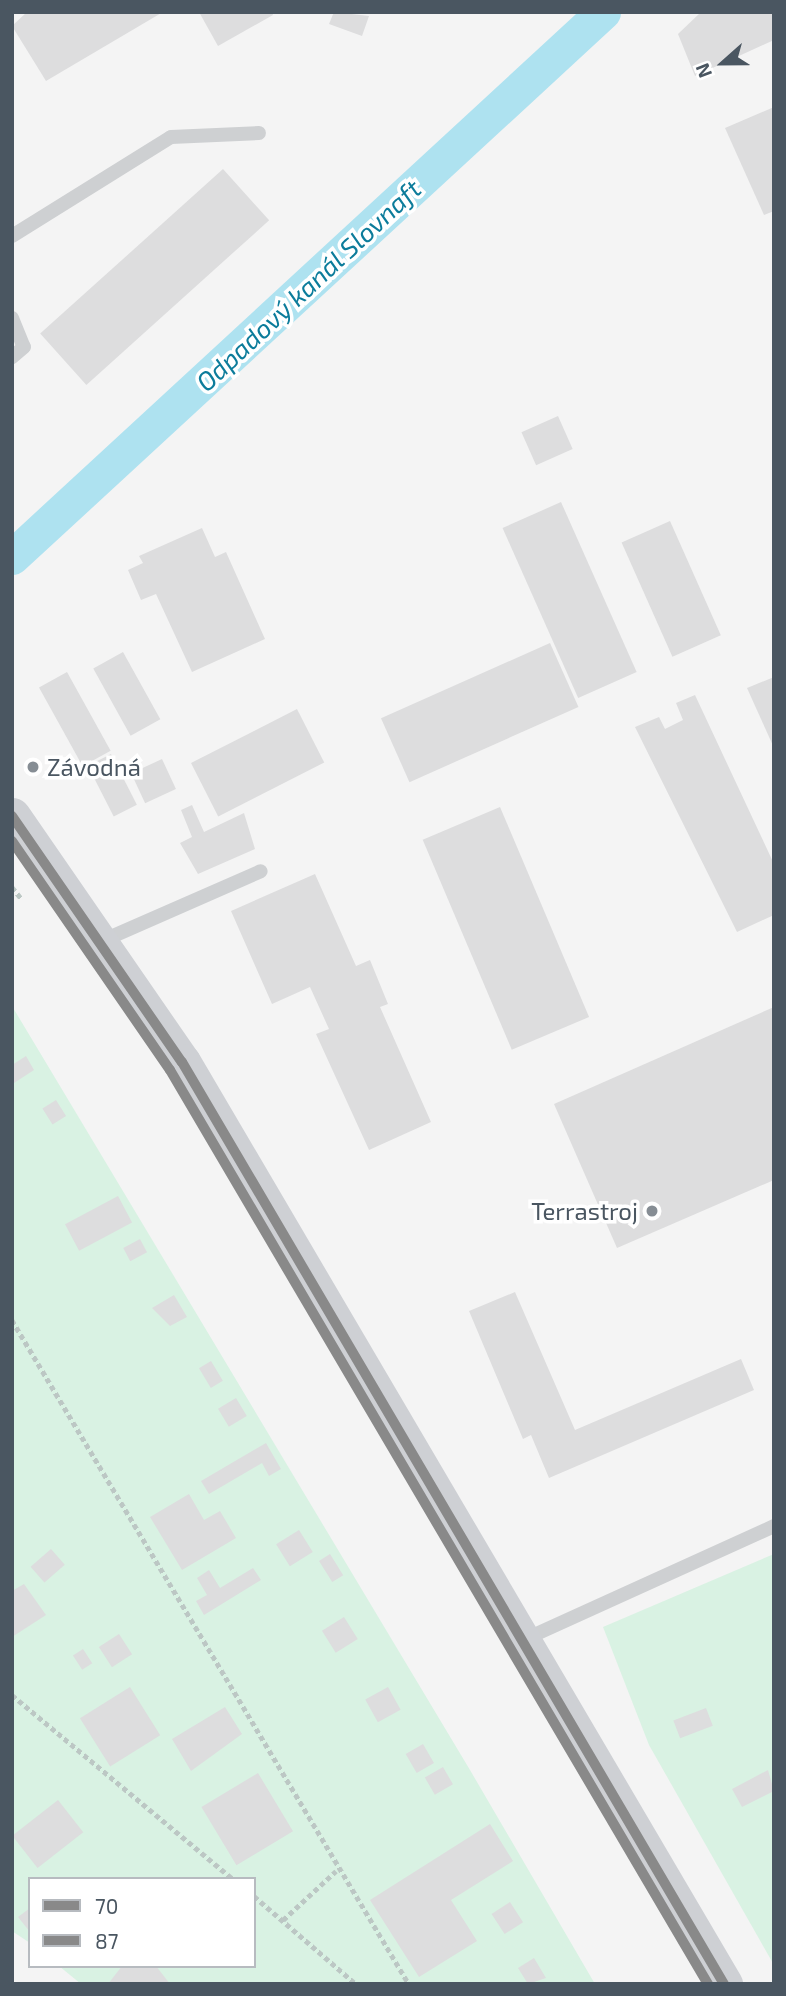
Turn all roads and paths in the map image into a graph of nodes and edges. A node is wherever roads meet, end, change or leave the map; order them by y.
1 (259, 133) dead end
2 (12, 236) edge
3 (12, 317) edge
4 (12, 357) edge
5 (12, 816) edge
6 (261, 871) dead end
7 (12, 887) edge
8 (21, 898) dead end
9 (104, 940) junction
10 (12, 1320) edge
11 (774, 1526) edge
12 (518, 1642) junction
13 (12, 1695) edge
14 (337, 1870) junction
15 (231, 1877) edge
16 (256, 1898) edge
17 (283, 1920) junction
18 (356, 1984) edge
19 (409, 1984) edge
20 (724, 1984) edge

1 - 2 lane
3 - 4 lane
5 - 9 main road
6 - 9 lane
7 - 8 path
9 - 12 main road
10 - 14 path
11 - 12 lane
12 - 20 main road
13 - 15 path
14 - 17 path
14 - 19 path
16 - 17 path
17 - 18 path

